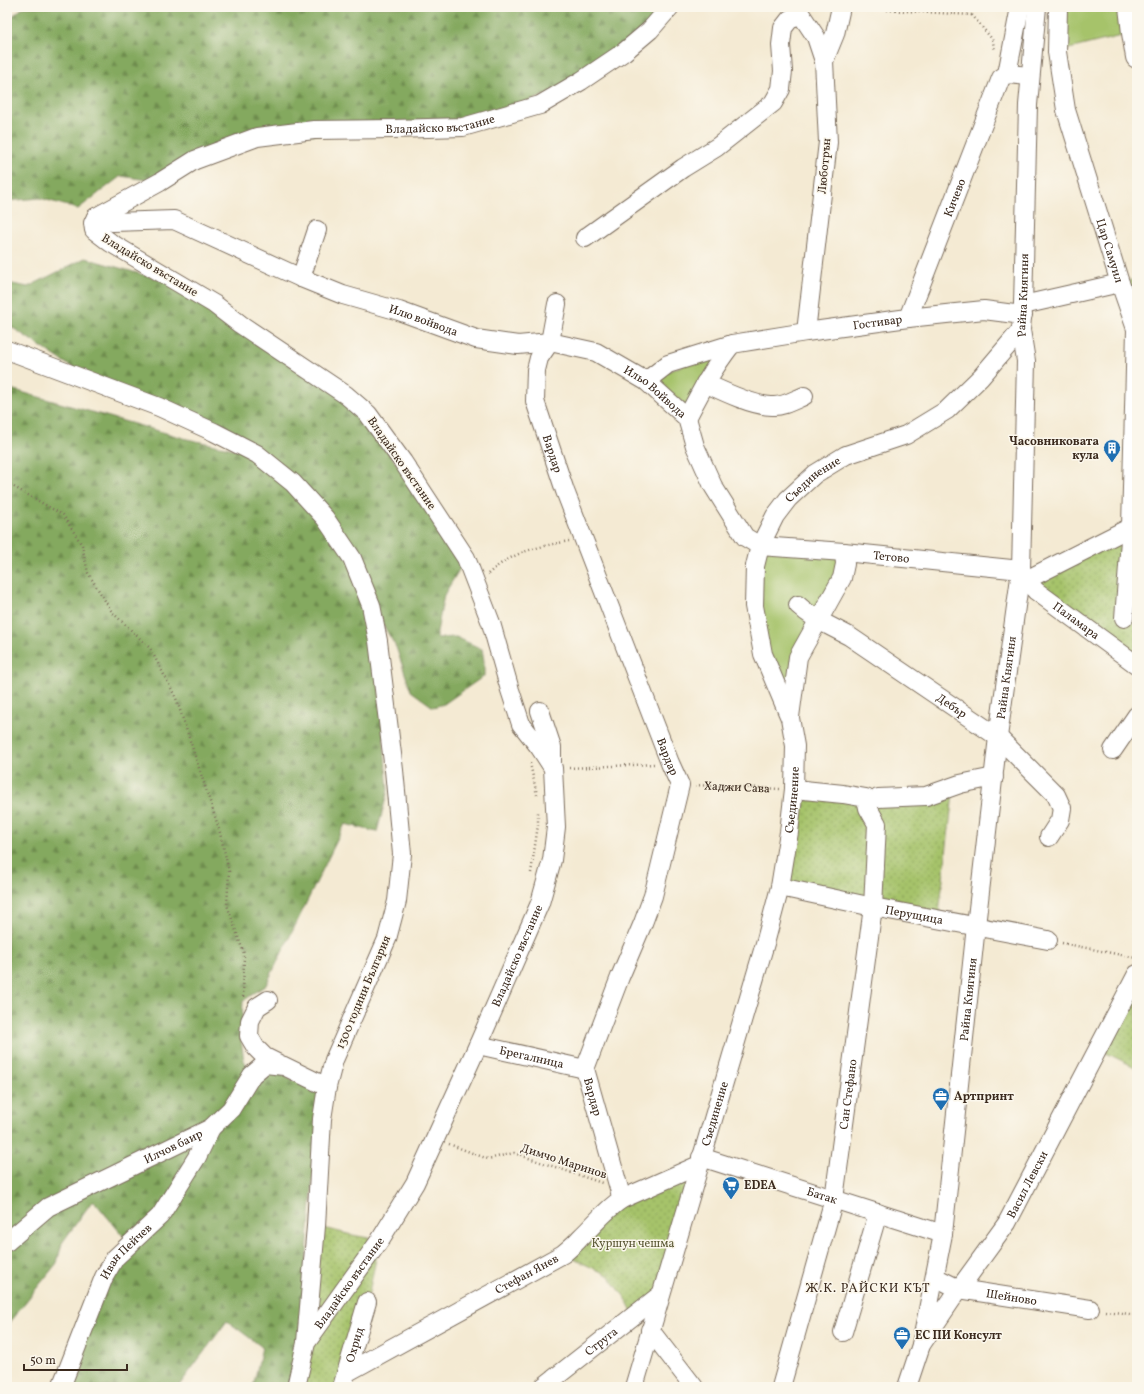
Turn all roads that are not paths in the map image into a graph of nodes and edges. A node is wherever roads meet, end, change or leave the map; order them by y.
1 (670, 7) edge
2 (841, 7) edge
3 (1020, 7) edge
4 (1037, 7) edge
5 (1058, 7) edge
6 (1130, 7) edge
7 (798, 10) edge
8 (1137, 56) edge
9 (824, 61) junction
10 (1004, 76) junction
11 (1030, 76) junction
12 (96, 217) junction
13 (317, 230) dead end
14 (585, 238) dead end
15 (302, 278) junction
16 (1120, 283) junction
17 (556, 304) dead end
18 (1022, 316) junction
19 (908, 318) junction
20 (806, 332) junction
21 (550, 342) junction
22 (732, 344) junction
23 (7, 350) edge
24 (646, 381) junction
25 (704, 383) junction
26 (804, 396) dead end
27 (687, 418) junction
28 (1131, 527) junction
29 (760, 546) junction
30 (844, 552) junction
31 (1024, 575) junction
32 (798, 605) dead end
33 (1124, 618) dead end
34 (818, 620) junction
35 (1137, 665) edge
36 (540, 711) dead end
37 (1137, 715) edge
38 (790, 718) junction
39 (998, 737) junction
40 (1113, 750) dead end
41 (553, 768) junction
42 (994, 777) junction
43 (794, 789) junction
44 (872, 798) junction
45 (1049, 837) dead end
46 (780, 887) junction
47 (873, 907) junction
48 (976, 926) junction
49 (1048, 940) road end
50 (1137, 974) edge
51 (268, 1000) dead end
52 (478, 1045) junction
53 (284, 1066) junction
54 (585, 1069) junction
55 (327, 1087) junction
56 (211, 1128) junction
57 (700, 1161) junction
58 (620, 1194) junction
59 (834, 1199) junction
60 (878, 1213) junction
61 (943, 1234) junction
62 (7, 1242) edge
63 (934, 1277) junction
64 (959, 1289) junction
65 (660, 1295) junction
66 (367, 1302) dead end
67 (1090, 1309) road end
68 (650, 1330) junction
69 (843, 1332) dead end
70 (306, 1343) junction
71 (921, 1345) junction
72 (344, 1380) edge
73 (61, 1387) edge
74 (296, 1387) edge
75 (543, 1387) edge
76 (634, 1387) edge
77 (694, 1387) edge
78 (781, 1387) edge
79 (907, 1387) edge

1 - 12 street, Владайско въстание
2 - 9 street
3 - 10 street, Кичево
4 - 11 street, Райна Княгиня
5 - 16 street, Цар Самуил
6 - 8 main road
7 - 9 street, Люботрън
7 - 14 street
9 - 20 street, Люботрън
10 - 11 street
10 - 19 street, Кичево
11 - 18 street, Райна Княгиня
12 - 15 street, Илю войвода
12 - 41 street, Владайско въстание
13 - 15 street
15 - 21 street, Илю войвода
16 - 18 street, Гостивар
16 - 28 street, Цар Самуил
17 - 21 street
18 - 19 street, Гостивар
18 - 29 street, Съединение
18 - 31 street, Райна Княгиня
19 - 20 street, Гостивар
20 - 22 street, Гостивар
21 - 24 street, Ильо Войвода
21 - 54 street, Вардар
22 - 24 street, Гостивар
22 - 25 street
23 - 55 street, 1300 години България
24 - 27 street, Ильо Войвода
25 - 26 street
25 - 27 street
27 - 29 street, Ильо Войвода
28 - 31 street
28 - 33 street, Цар Самуил
29 - 30 street, Тетово
29 - 38 street, Съединение
30 - 31 street, Тетово
30 - 34 street
31 - 35 street, Паламара
31 - 39 street, Райна Княгиня
32 - 34 street, Дебър
34 - 38 street
34 - 39 street, Дебър
36 - 41 street
37 - 40 street
38 - 43 street, Съединение
39 - 42 street, Райна Княгиня
39 - 45 street, Дебър
41 - 52 street, Владайско въстание
42 - 44 street
42 - 48 street, Райна Княгиня
43 - 44 street
43 - 46 street, Съединение
44 - 47 street, Сан Стефано
46 - 47 street, Перущица
46 - 57 street, Съединение
47 - 48 street, Перущица
47 - 59 street, Сан Стефано
48 - 49 street, Перущица
48 - 61 street, Райна Княгиня
50 - 64 street, Васил Левски
51 - 53 street
52 - 54 street, Брегалница
52 - 70 street, Владайско въстание
53 - 55 street, Илчов баир
53 - 56 street, Илчов баир
54 - 58 street, Вардар
55 - 70 street, 1300 години България
56 - 62 street, Илчов баир
56 - 73 street, Иван Пейчев
57 - 58 street, Стефан Янев
57 - 59 street, Батак
57 - 65 street, Съединение
58 - 72 street, Стефан Янев
59 - 60 street, Батак
59 - 78 street, Сан Стефано
60 - 61 street, Батак
60 - 69 street
61 - 63 street, Райна Княгиня
63 - 64 street, Шейново
63 - 71 street, Райна Княгиня
64 - 67 street, Шейново
64 - 71 street, Васил Левски
65 - 68 street, Съединение
65 - 75 street, Струга
66 - 72 street, Охрид
68 - 76 street, Съединение
68 - 77 street
70 - 74 street, Владайско въстание
71 - 79 street, Васил Левски

